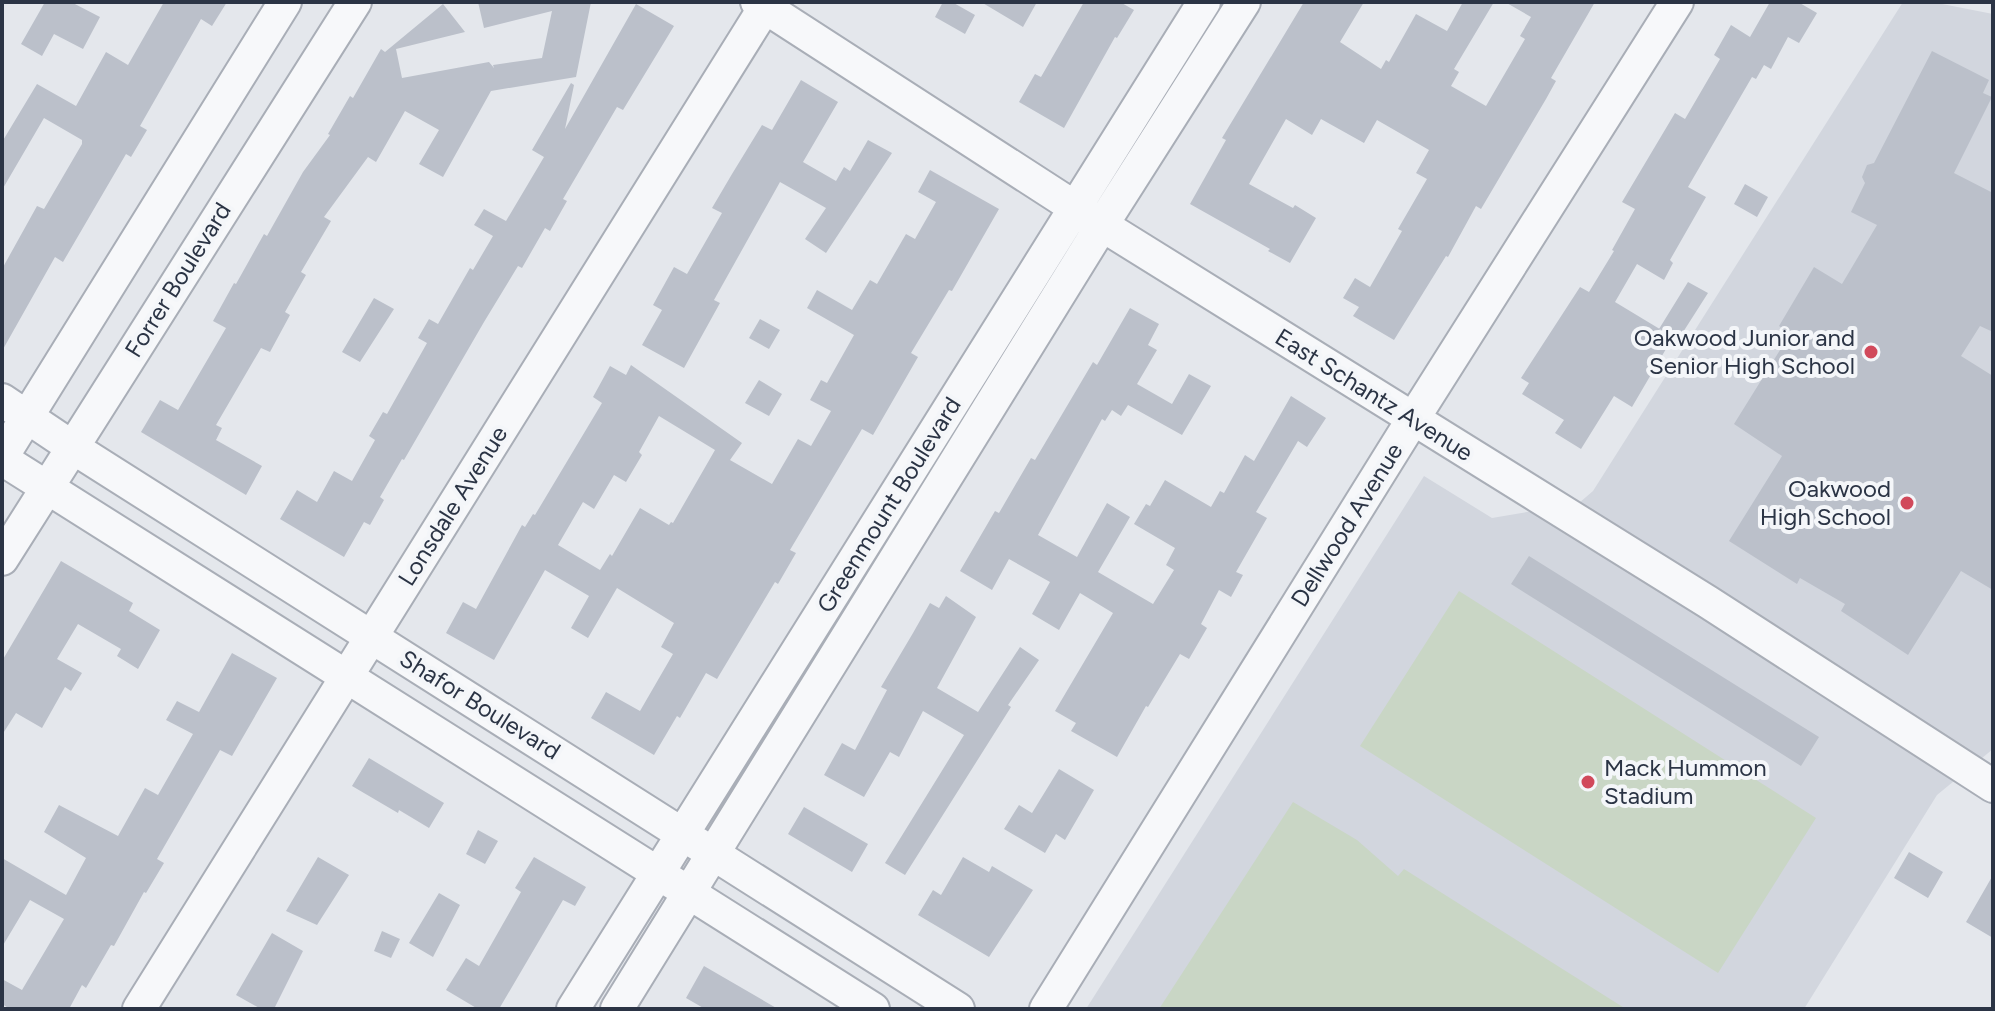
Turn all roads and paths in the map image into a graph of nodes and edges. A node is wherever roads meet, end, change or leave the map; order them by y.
1 (285, 2) edge
2 (355, 2) edge
3 (1204, 2) edge
4 (1244, 2) edge
5 (1677, 2) edge
6 (763, 4) edge
7 (1075, 208) junction
8 (1102, 225) junction
9 (14, 408) edge
10 (1413, 419) junction
11 (72, 447) junction
12 (2, 458) edge
13 (47, 488) junction
14 (2, 559) edge
15 (372, 637) junction
16 (345, 678) junction
17 (1993, 786) edge
18 (682, 834) junction
19 (711, 853) junction
20 (658, 872) junction
21 (690, 892) junction
22 (139, 1009) edge
23 (573, 1009) edge
24 (617, 1009) edge
25 (873, 1009) edge
26 (958, 1009) edge
27 (1046, 1009) edge

1 - 9 street
2 - 11 street, Forrer Boulevard
3 - 7 street, Greenmount Boulevard
4 - 8 street, Greenmount Boulevard
5 - 10 street, Dellwood Avenue
6 - 7 street, East Schantz Avenue
6 - 15 street, Lonsdale Avenue
7 - 8 street, East Schantz Avenue
7 - 18 street, Greenmount Boulevard
8 - 10 street, East Schantz Avenue
8 - 19 street, Greenmount Boulevard
9 - 11 street, Shafor Boulevard
9 - 12 street
10 - 17 street, East Schantz Avenue
10 - 27 street, Dellwood Avenue
11 - 13 street, Forrer Boulevard
11 - 15 street, Shafor Boulevard
12 - 13 street, Shafor Boulevard
13 - 14 street, Forrer Boulevard
13 - 16 street, Shafor Boulevard
15 - 16 street, Lonsdale Avenue
15 - 18 street, Shafor Boulevard
16 - 20 street, Shafor Boulevard
16 - 22 street, Lonsdale Avenue
18 - 19 street, Shafor Boulevard
18 - 20 street, Greenmount Boulevard
19 - 21 street, Greenmount Boulevard
19 - 26 street, Shafor Boulevard
20 - 21 street, Shafor Boulevard
20 - 23 street, Greenmount Boulevard
21 - 24 street, Greenmount Boulevard
21 - 25 street, Shafor Boulevard

